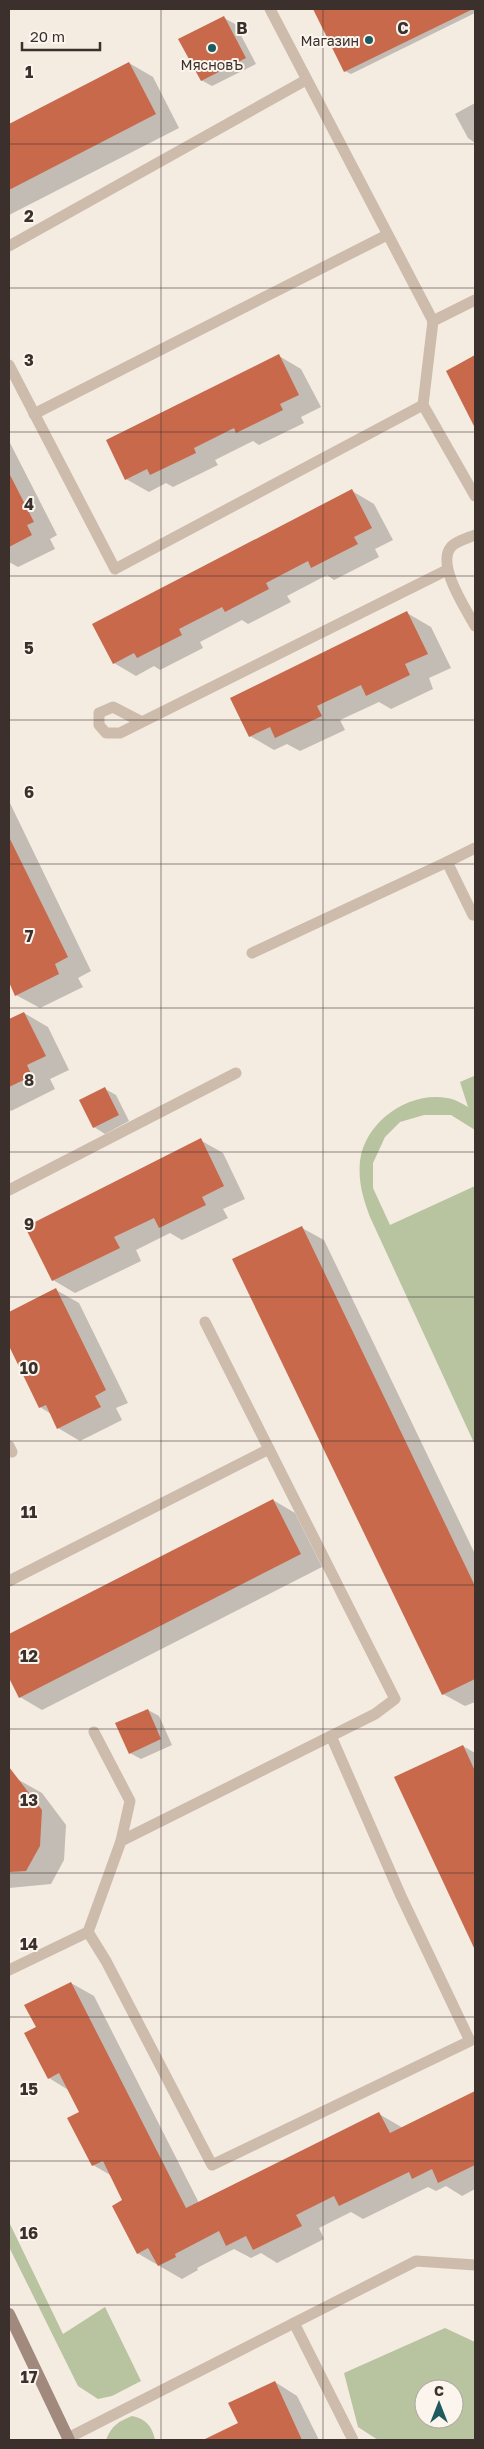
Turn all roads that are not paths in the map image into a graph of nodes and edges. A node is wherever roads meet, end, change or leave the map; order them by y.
1 (270, 9) edge
2 (306, 80) junction
3 (387, 234) junction
4 (9, 246) edge
5 (475, 300) edge
6 (433, 321) junction
7 (9, 365) edge
8 (423, 405) junction
9 (34, 414) junction
10 (475, 496) edge
11 (475, 535) edge
12 (447, 570) junction
13 (475, 626) edge
14 (142, 722) dead end
15 (475, 848) edge
16 (447, 862) junction
17 (475, 914) edge
18 (252, 953) dead end
19 (236, 1073) dead end
20 (9, 1190) edge
21 (205, 1322) dead end
22 (269, 1448) junction
23 (9, 1581) edge
24 (94, 1732) dead end
25 (331, 1736) junction
26 (121, 1841) junction
27 (88, 1932) junction
28 (9, 1970) edge
29 (475, 2265) edge
30 (9, 2314) edge
31 (294, 2323) junction
32 (69, 2439) edge
33 (353, 2440) edge

1 - 2 lane
2 - 3 lane
2 - 4 lane
3 - 6 lane
3 - 9 lane
5 - 6 lane
6 - 8 lane
7 - 9 lane
8 - 9 lane
8 - 10 lane
11 - 12 lane
12 - 13 lane
12 - 14 lane
15 - 16 lane
16 - 17 lane
16 - 18 lane
19 - 20 lane
21 - 22 lane
22 - 23 lane
22 - 25 lane
24 - 26 lane
25 - 26 lane
25 - 27 lane
26 - 27 lane
27 - 28 lane
29 - 31 lane
30 - 32 main road
31 - 32 lane
31 - 33 lane

